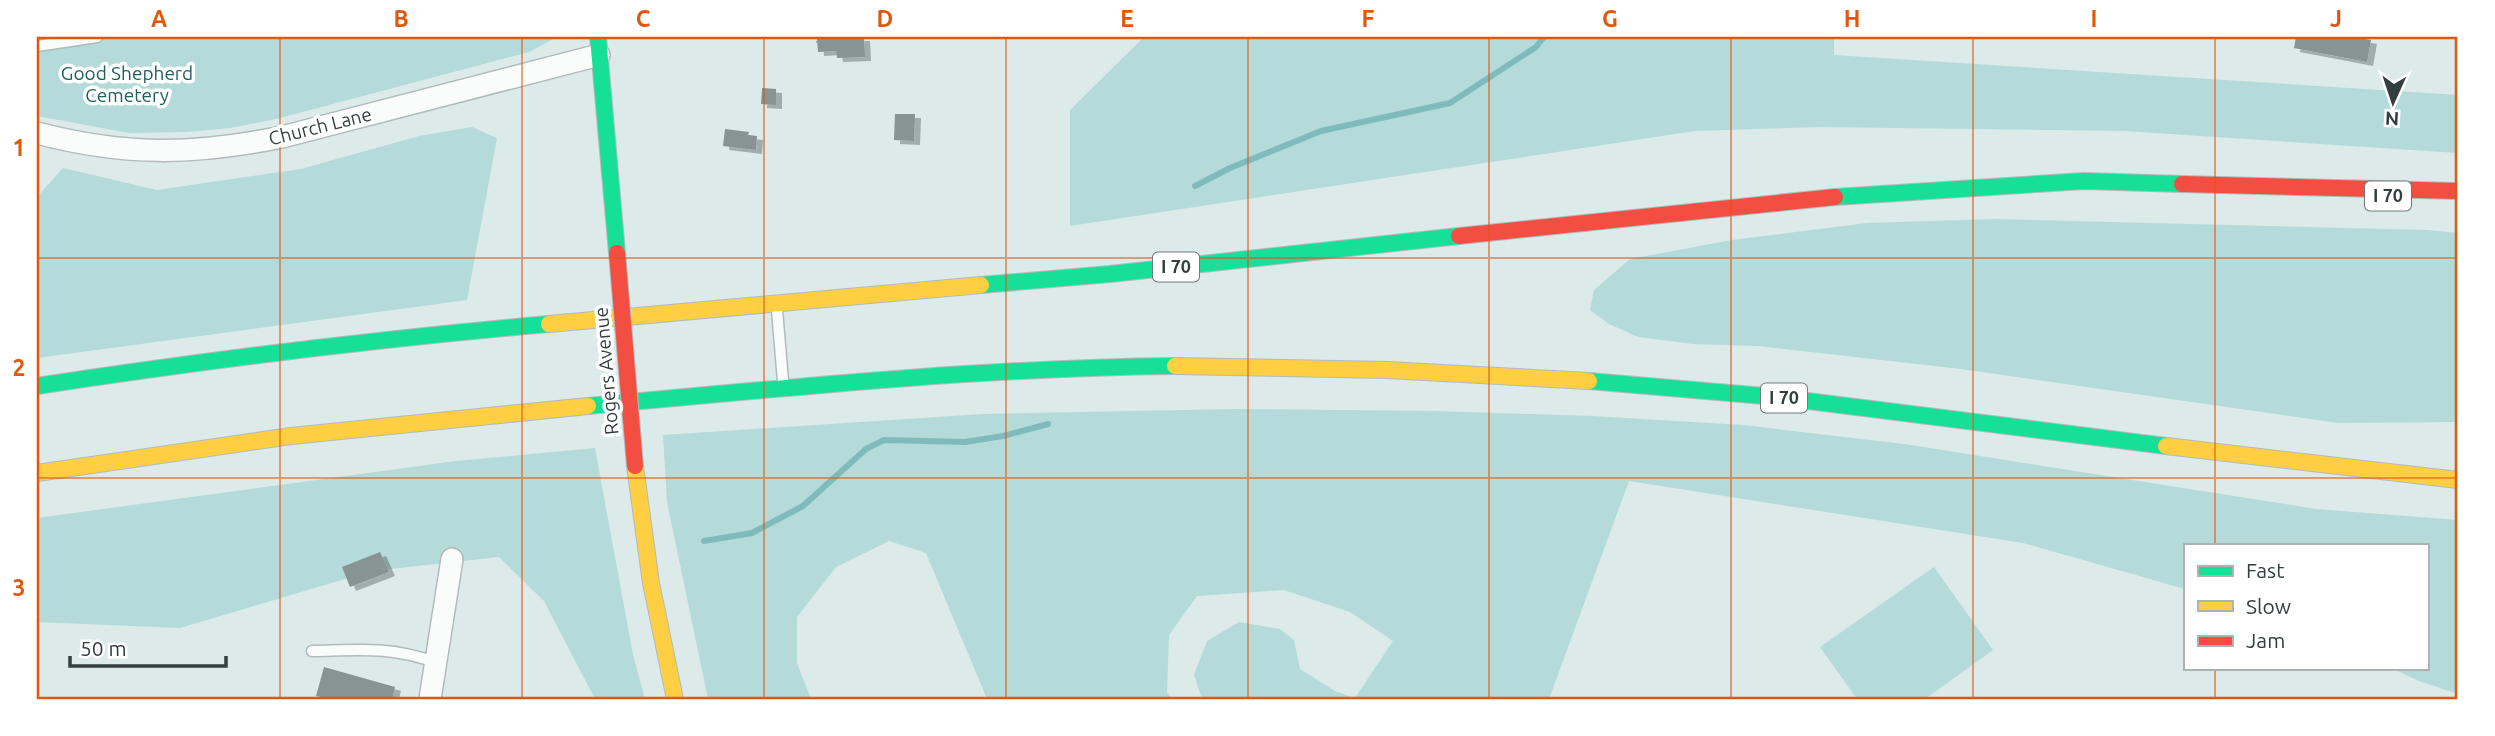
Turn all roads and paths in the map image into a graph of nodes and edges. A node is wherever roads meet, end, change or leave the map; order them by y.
1 (97, 37) edge
2 (37, 46) edge
3 (598, 46) edge
4 (37, 133) edge
5 (2318, 187) junction
6 (2458, 191) edge
7 (2458, 205) edge
8 (776, 304) junction
9 (37, 386) edge
10 (784, 387) junction
11 (2048, 429) junction
12 (2328, 449) dead end
13 (37, 473) edge
14 (2458, 480) edge
15 (452, 558) dead end
16 (312, 651) dead end
17 (435, 662) junction
18 (430, 699) edge
19 (675, 699) edge

1 - 2 lane
3 - 4 street, Church Lane
3 - 19 main road, Rogers Avenue, bridge
5 - 6 main road
5 - 7 main road, I 70
5 - 8 main road, I 70
8 - 9 main road, I 70
8 - 10 lane
10 - 11 main road, I 70
10 - 13 main road, I 70
11 - 12 main road
11 - 14 main road, I 70
15 - 17 street
16 - 17 lane
17 - 18 street

